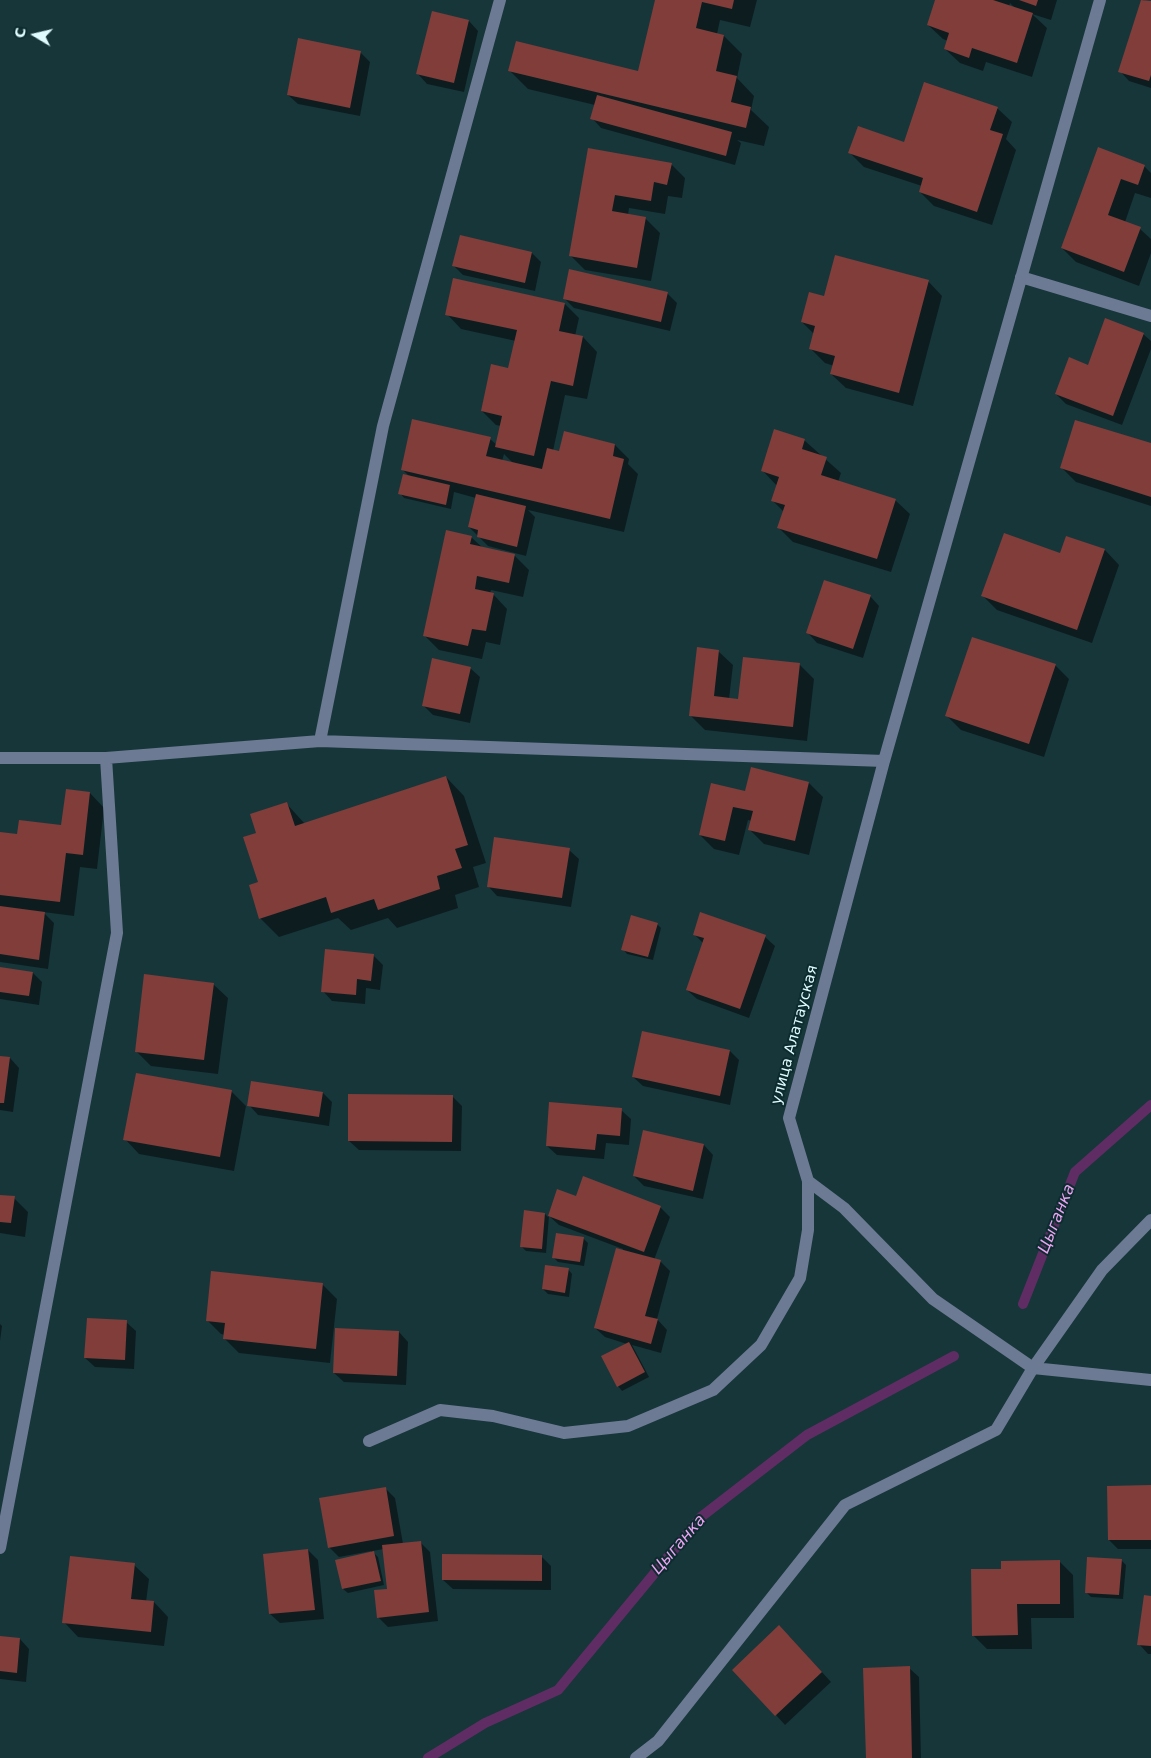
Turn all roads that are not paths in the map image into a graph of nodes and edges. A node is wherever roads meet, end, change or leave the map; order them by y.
1 (500, 0) edge
2 (1100, 0) edge
3 (1021, 277) junction
4 (1151, 316) edge
5 (320, 741) junction
6 (0, 758) edge
7 (106, 758) junction
8 (884, 761) junction
9 (808, 1181) junction
10 (1151, 1220) edge
11 (1033, 1368) junction
12 (1151, 1380) edge
13 (370, 1441) dead end
14 (0, 1548) edge
15 (636, 1758) edge

1 - 5 street
2 - 3 street, улица Алатауская
3 - 4 street
3 - 8 street, улица Алатауская
5 - 7 street
5 - 8 street
6 - 7 street
7 - 14 street
8 - 9 street, улица Алатауская
9 - 11 street
9 - 13 street, улица Алатауская
10 - 11 street
11 - 12 street
11 - 15 street

